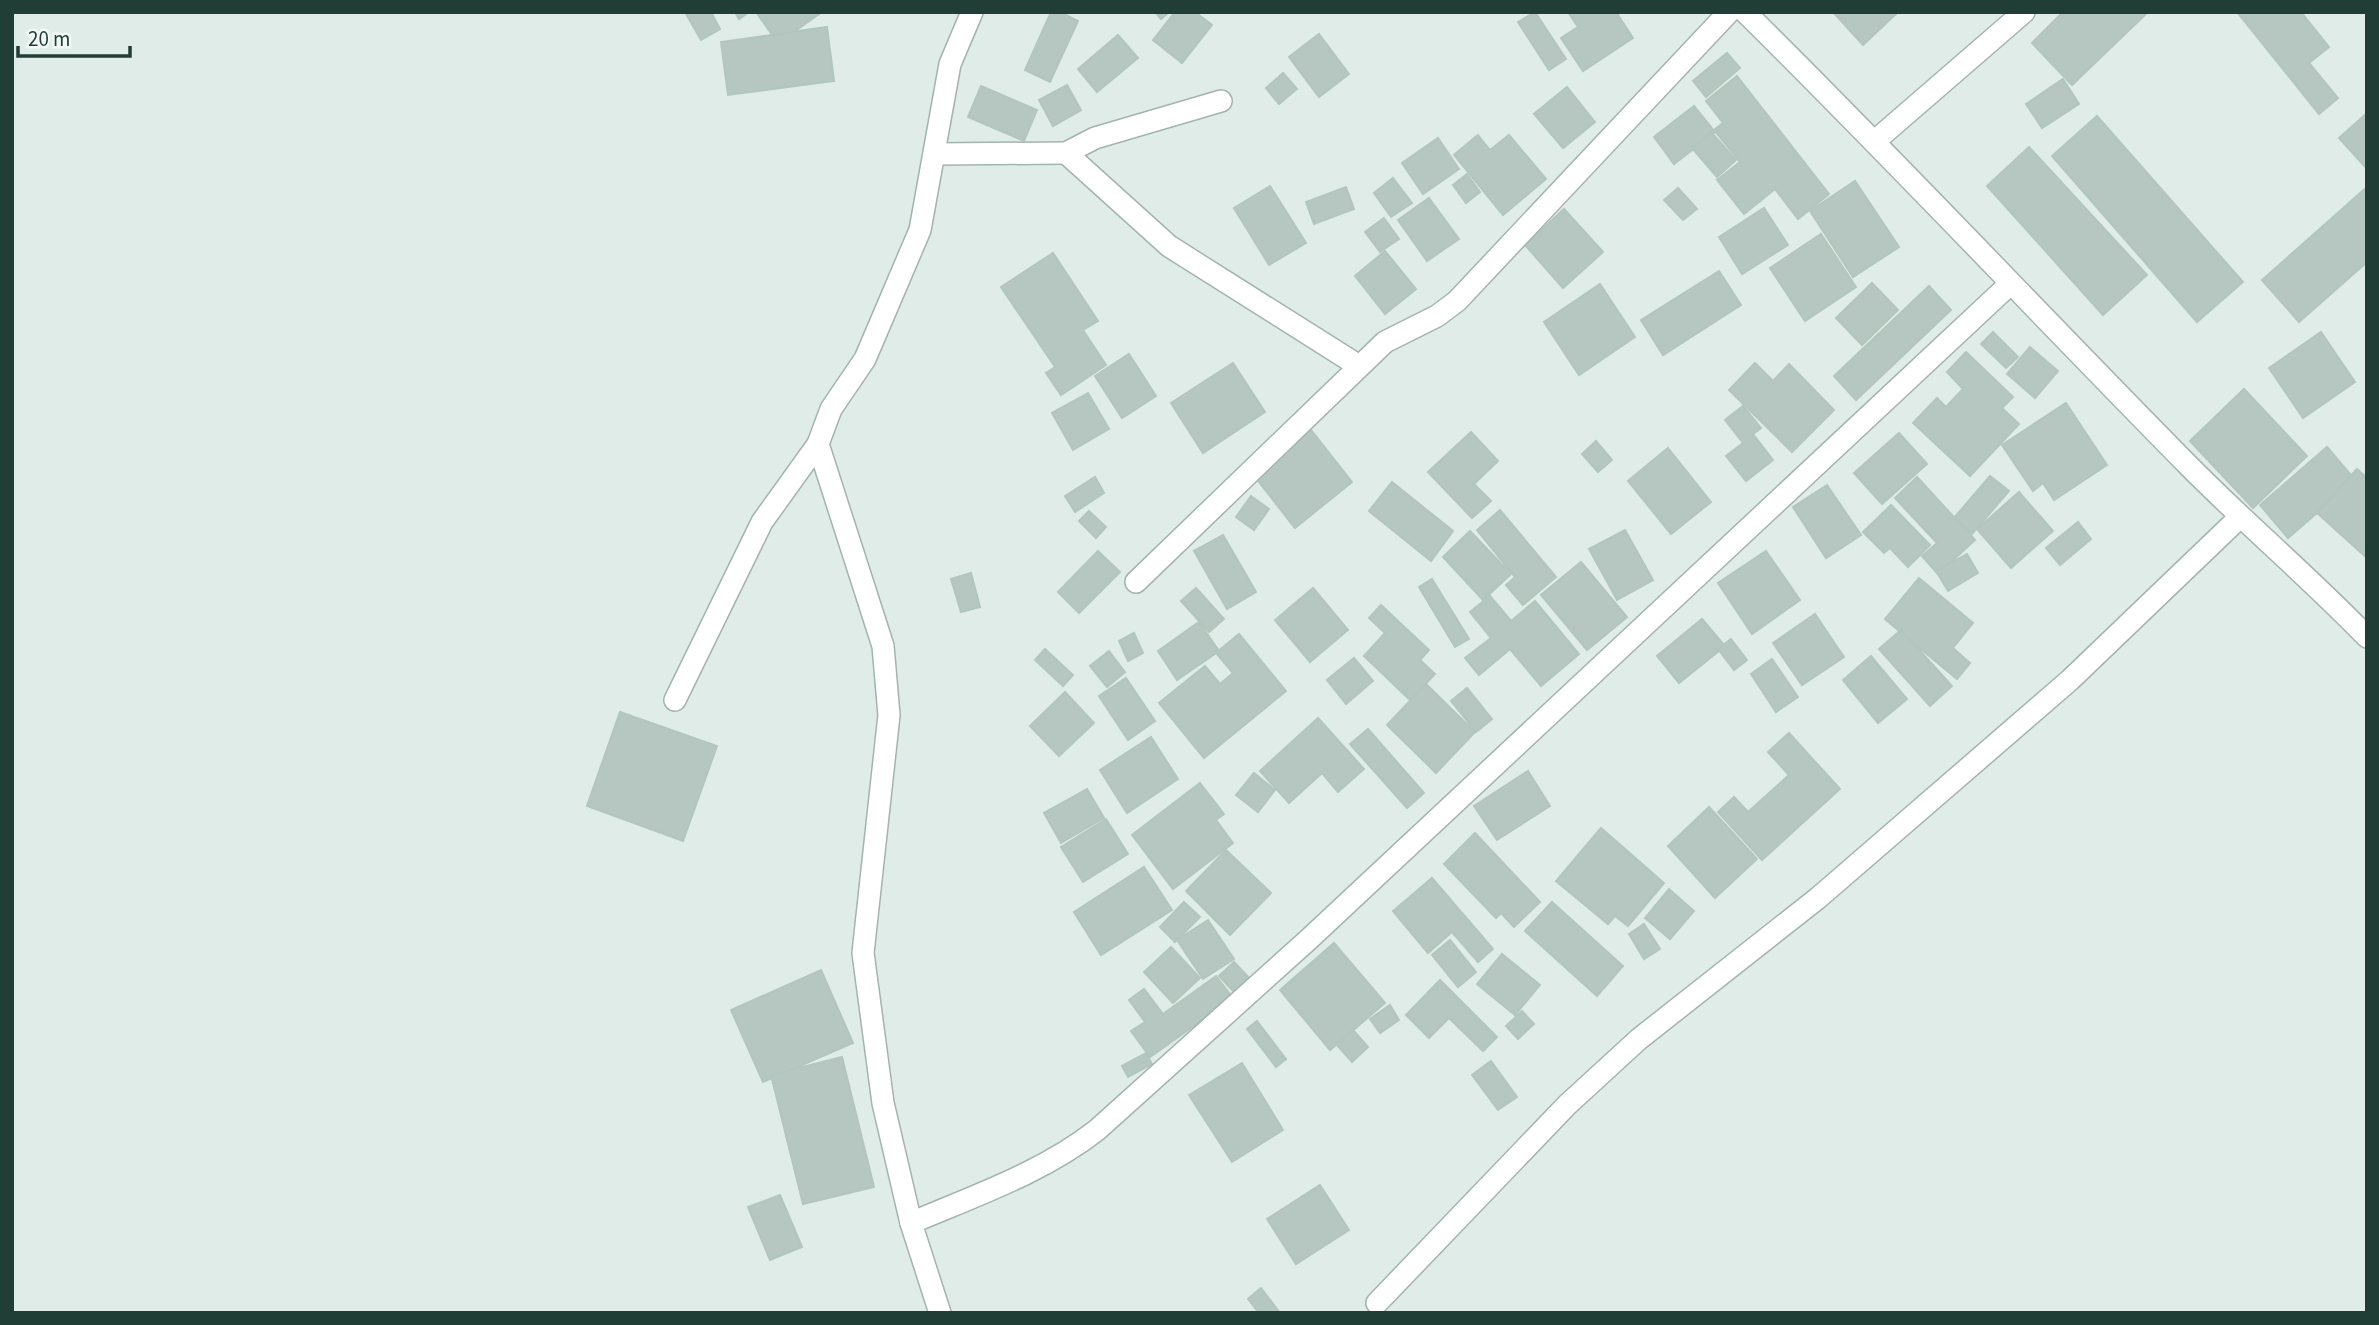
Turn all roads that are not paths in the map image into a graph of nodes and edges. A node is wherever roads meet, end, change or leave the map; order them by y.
1 (972, 12) edge
2 (1729, 12) edge
3 (1745, 12) edge
4 (2024, 12) edge
5 (1221, 101) dead end
6 (1875, 141) junction
7 (1066, 153) junction
8 (936, 154) junction
9 (2010, 284) junction
10 (1359, 366) junction
11 (818, 444) junction
12 (2240, 517) junction
13 (1136, 582) dead end
14 (2367, 637) edge
15 (675, 700) dead end
16 (911, 1223) junction
17 (1377, 1303) dead end
18 (940, 1313) edge

1 - 8 street
2 - 10 street
3 - 6 street
4 - 6 street
5 - 7 street
6 - 9 street
7 - 8 street
7 - 10 street
8 - 11 street
9 - 12 street
9 - 16 street
10 - 13 street
11 - 15 street
11 - 16 street
12 - 14 street
12 - 17 street
16 - 18 street

